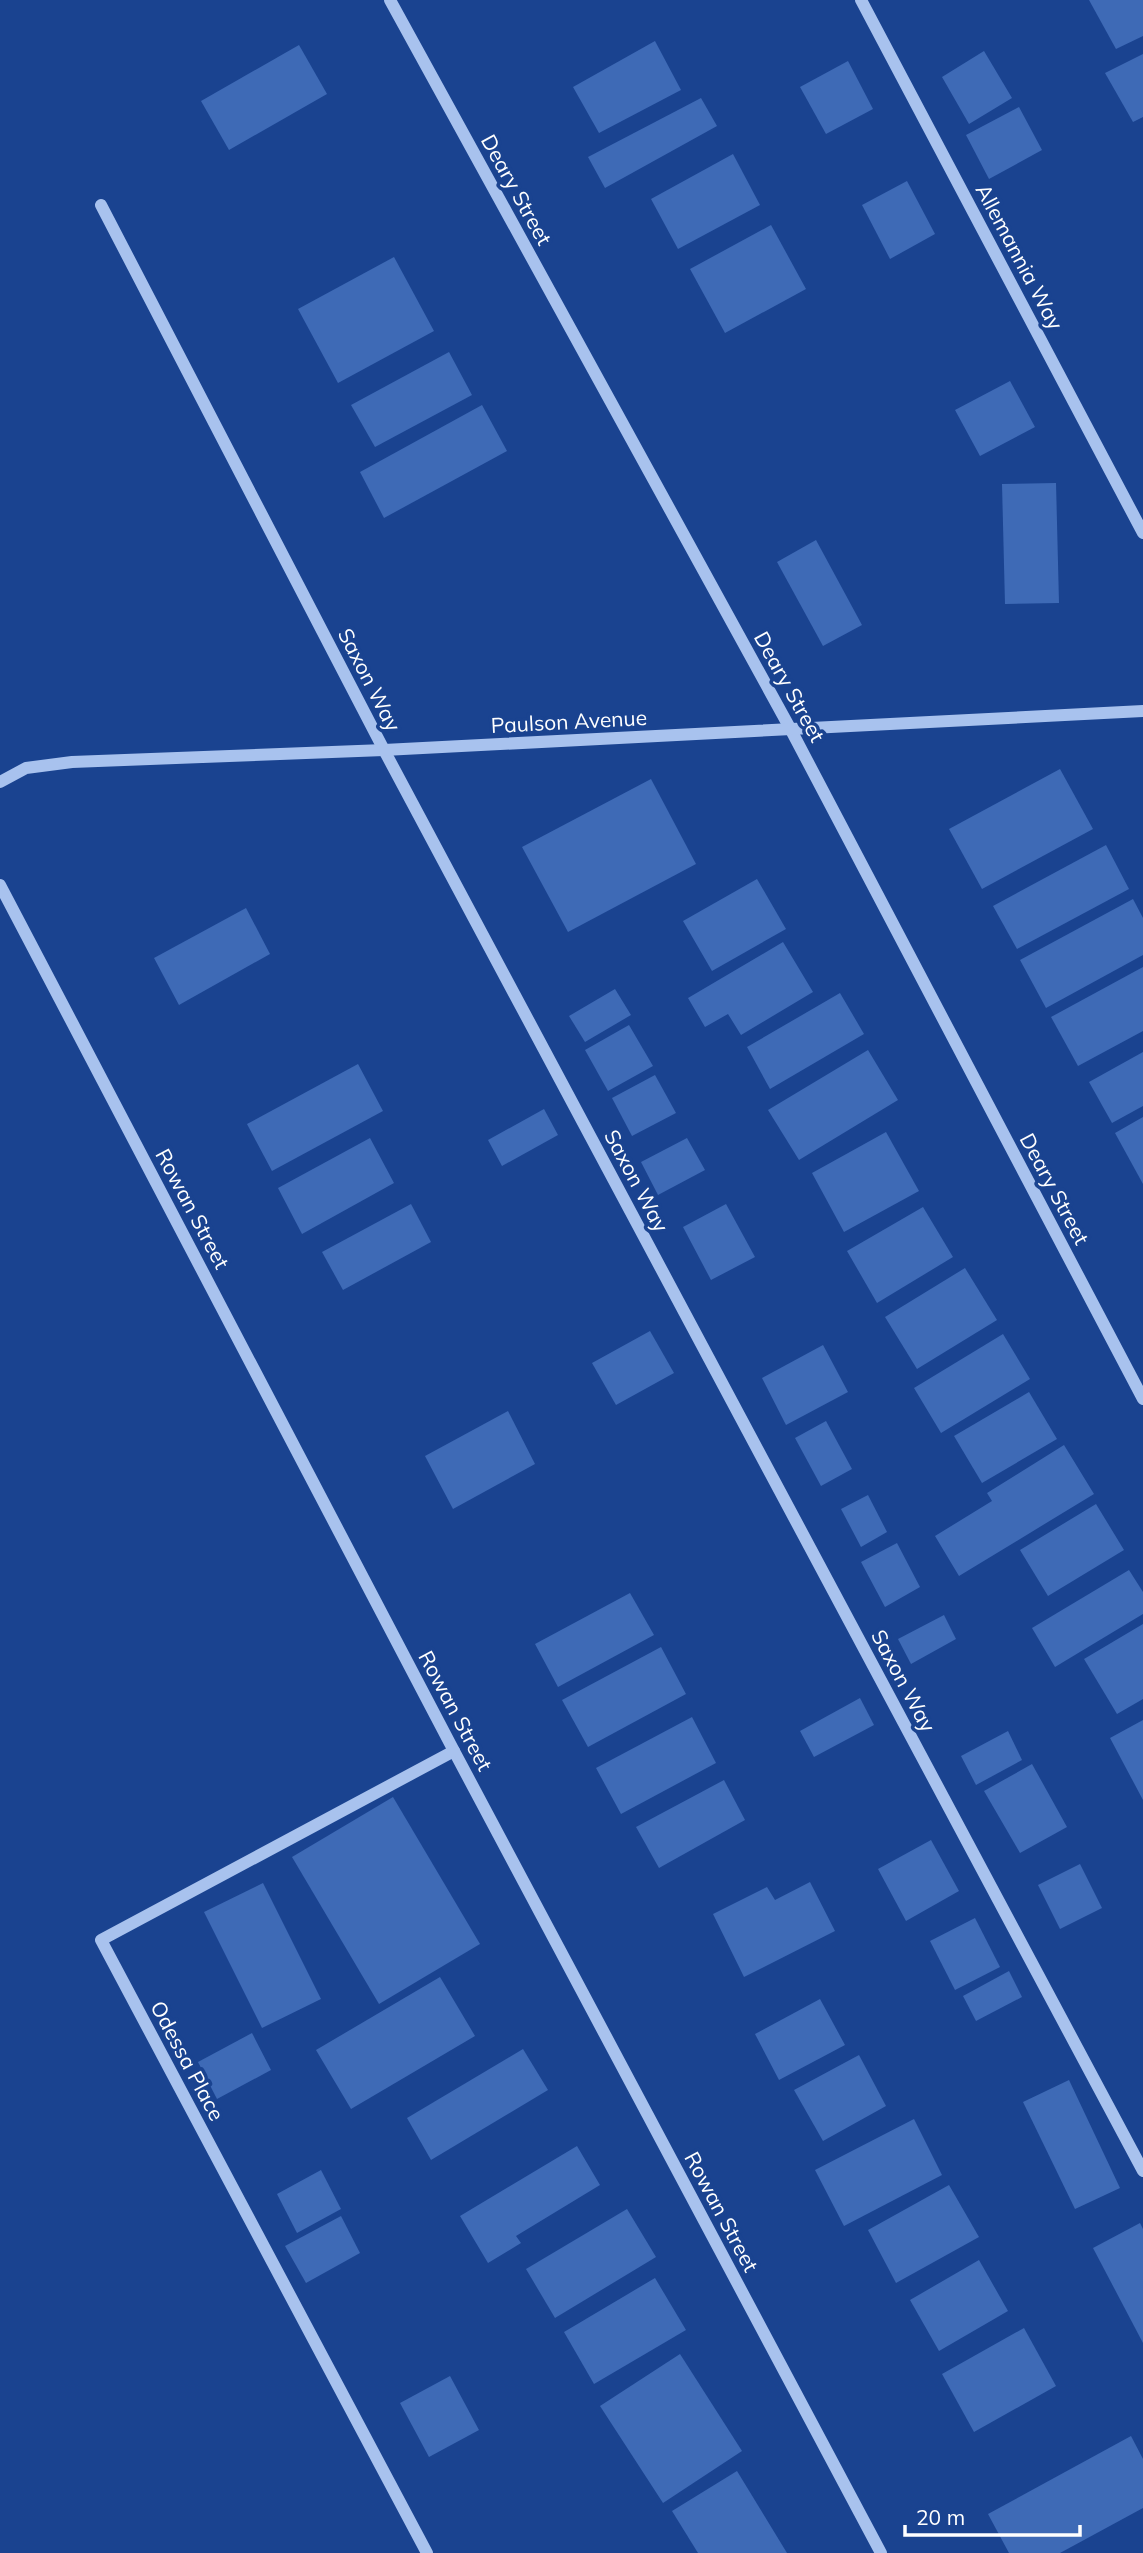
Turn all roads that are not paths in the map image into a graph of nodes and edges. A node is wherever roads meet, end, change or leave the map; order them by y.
1 (390, 0) edge
2 (861, 0) edge
3 (101, 205) dead end
4 (1143, 533) edge
5 (1143, 710) edge
6 (791, 730) junction
7 (384, 750) junction
8 (0, 782) edge
9 (0, 885) edge
10 (1143, 1399) edge
11 (454, 1751) junction
12 (1143, 2171) edge
13 (427, 2553) edge
14 (881, 2553) edge

1 - 6 street, Deary Street
2 - 4 street, Allemannia Way
3 - 7 street, Saxon Way
5 - 6 street, Paulson Avenue
6 - 7 street, Paulson Avenue
6 - 10 street, Deary Street
7 - 8 street, Paulson Avenue
7 - 12 street, Saxon Way
9 - 11 street, Rowan Street
11 - 13 street, Odessa Place
11 - 14 street, Rowan Street

